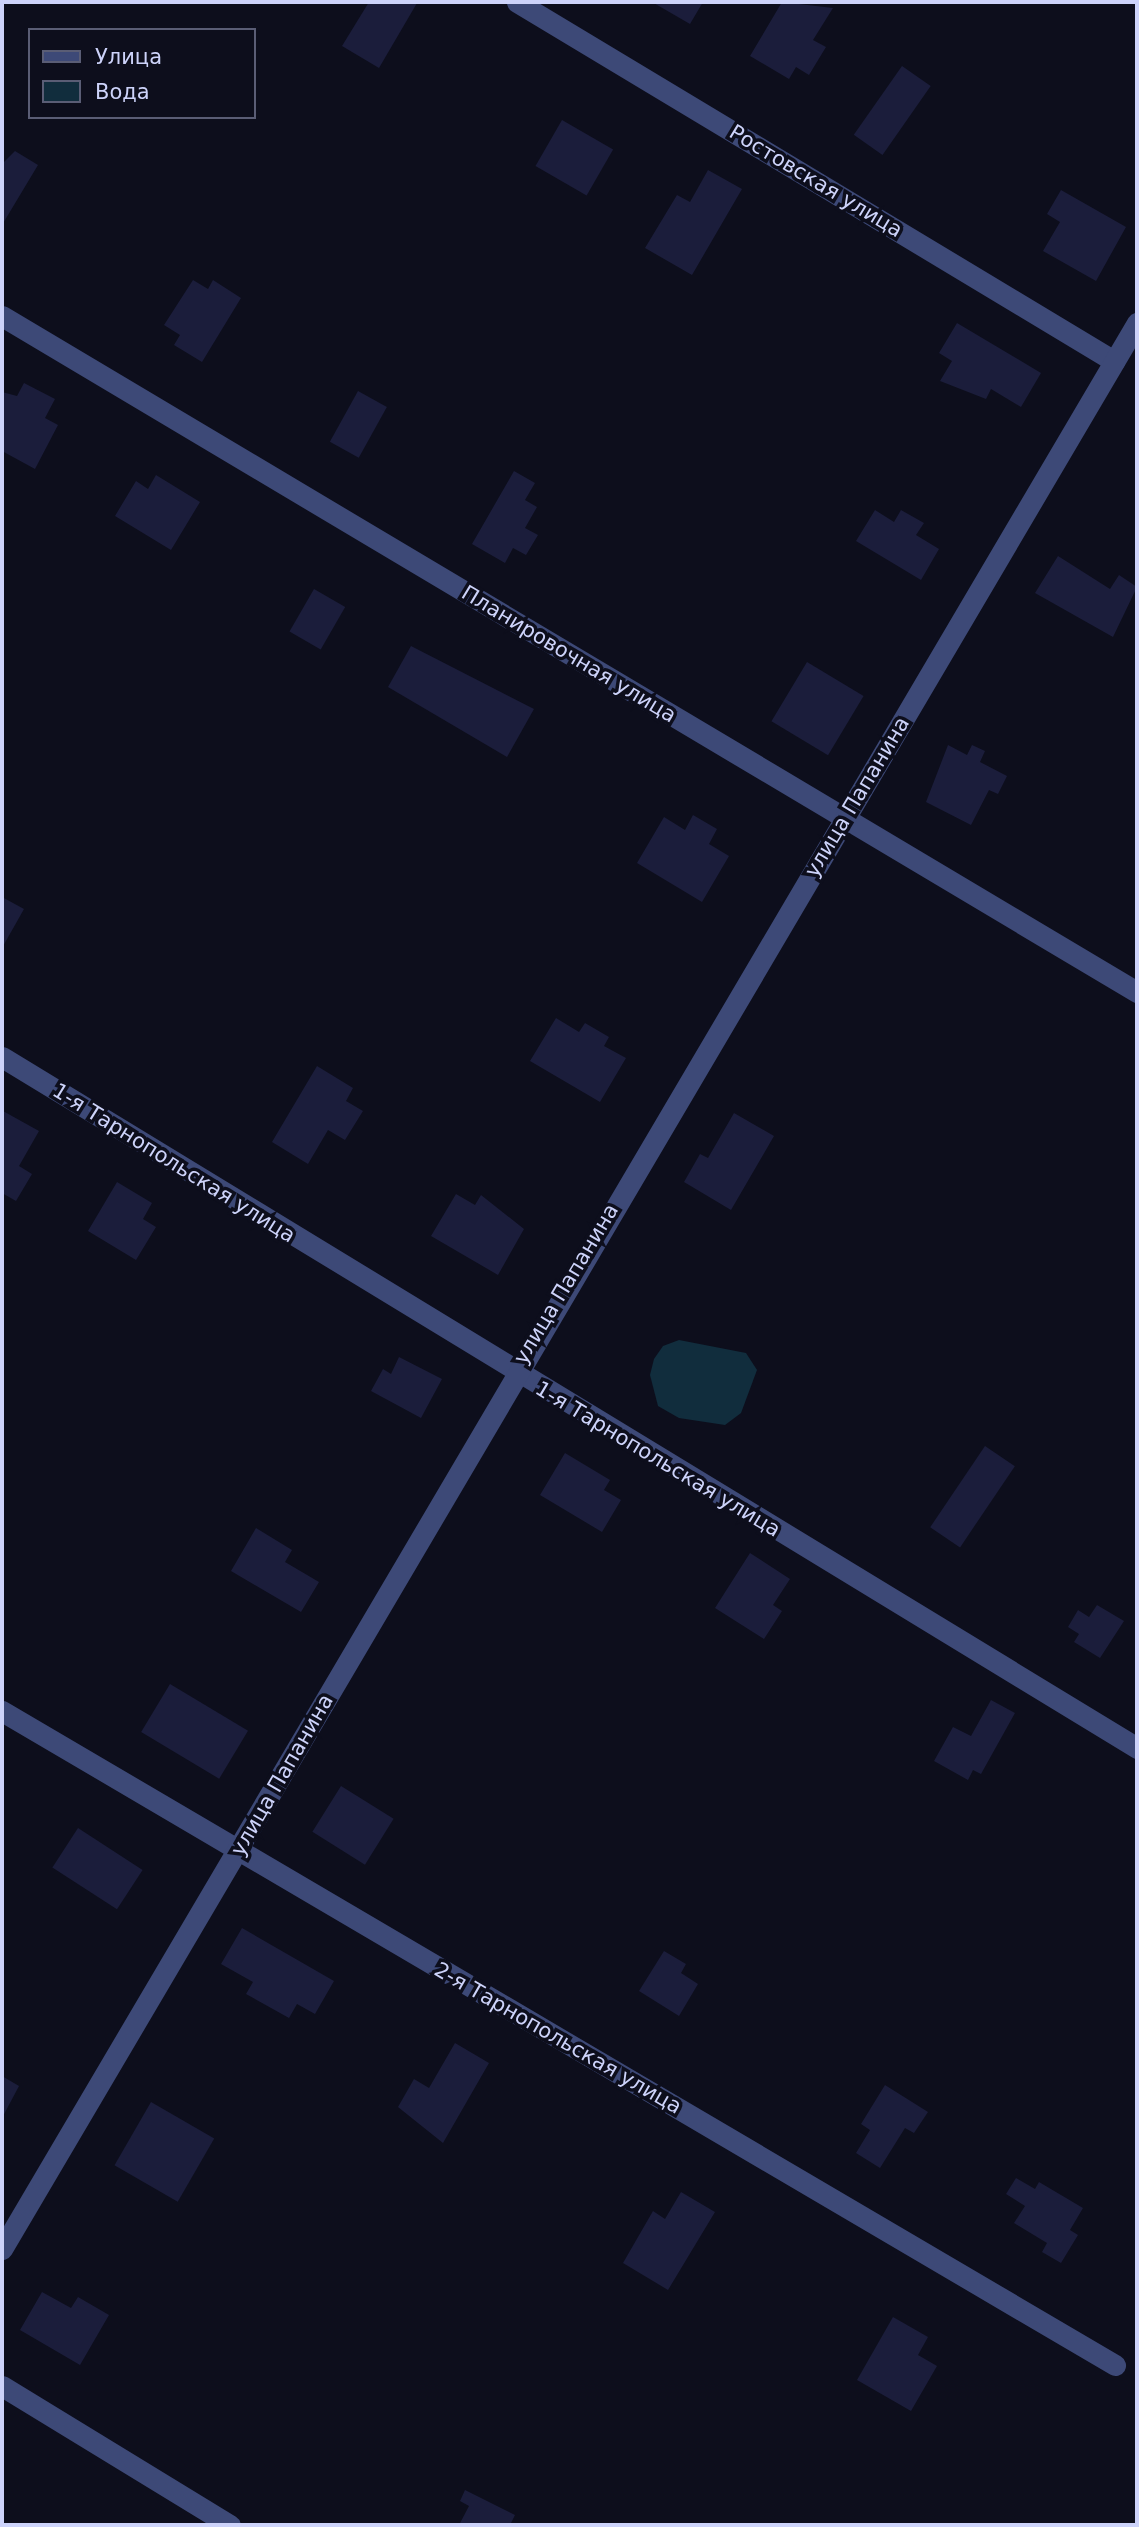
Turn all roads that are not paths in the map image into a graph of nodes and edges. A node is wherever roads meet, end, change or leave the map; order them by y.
1 (517, 2) edge
2 (2, 316) edge
3 (1137, 323) edge
4 (1114, 361) junction
5 (845, 819) junction
6 (1137, 992) edge
7 (2, 1057) edge
8 (513, 1372) junction
9 (2, 1711) edge
10 (1137, 1748) edge
11 (239, 1850) junction
12 (2, 2249) edge
13 (1115, 2365) dead end
14 (2, 2386) edge
15 (230, 2525) edge

1 - 4 street, Ростовская улица
2 - 5 street, Планировочная улица
3 - 4 street, улица Папанина
4 - 5 street, улица Папанина
5 - 6 street, Планировочная улица
5 - 8 street, улица Папанина
7 - 8 street, 1-я Тарнопольская улица
8 - 10 street, 1-я Тарнопольская улица
8 - 11 street, улица Папанина
9 - 11 street, 2-я Тарнопольская улица
11 - 12 street, улица Папанина
11 - 13 street, 2-я Тарнопольская улица
14 - 15 street

